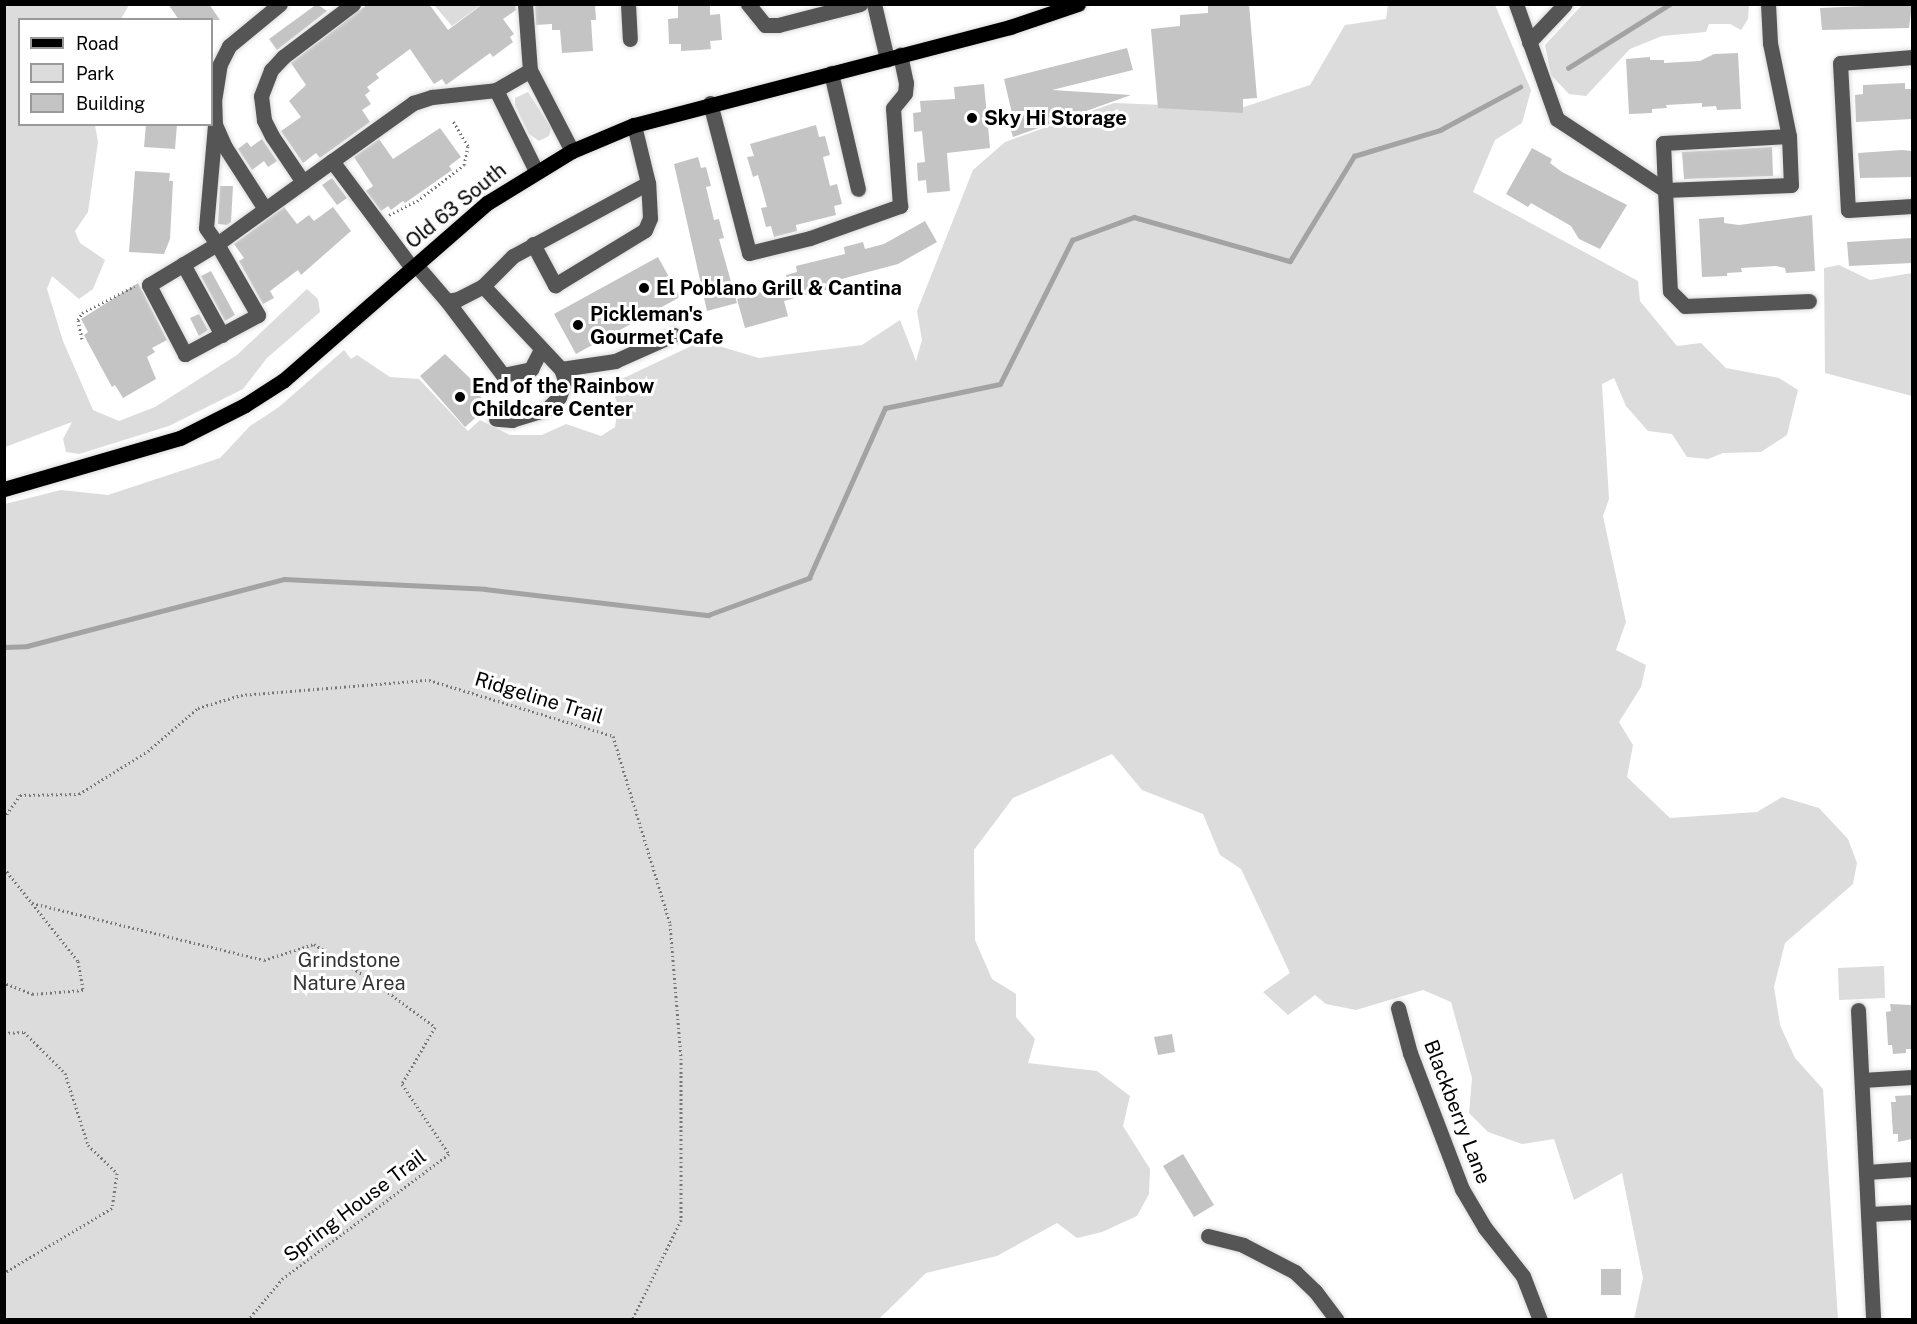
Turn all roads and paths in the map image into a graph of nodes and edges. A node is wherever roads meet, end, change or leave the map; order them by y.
1 (280, 4) edge
2 (353, 4) edge
3 (525, 4) edge
4 (628, 4) edge
5 (748, 4) edge
6 (860, 4) edge
7 (874, 4) edge
8 (1078, 4) edge
9 (1516, 4) edge
10 (1565, 4) edge
11 (1768, 4) edge
12 (630, 39) dead end
13 (1529, 42) junction
14 (893, 57) junction
15 (1912, 57) edge
16 (530, 70) junction
17 (831, 73) junction
18 (496, 90) junction
19 (710, 103) junction
20 (452, 119) dead end
21 (215, 125) junction
22 (633, 125) junction
23 (1789, 136) junction
24 (572, 151) junction
25 (332, 161) junction
26 (536, 171) junction
27 (303, 182) junction
28 (648, 183) junction
29 (858, 189) dead end
30 (1665, 190) junction
31 (1912, 206) edge
32 (265, 209) junction
33 (379, 224) junction
34 (217, 244) junction
35 (533, 244) junction
36 (183, 264) junction
37 (414, 266) junction
38 (149, 285) junction
39 (483, 286) junction
40 (447, 301) junction
41 (1809, 301) dead end
42 (673, 334) dead end
43 (222, 335) junction
44 (82, 339) dead end
45 (540, 349) junction
46 (561, 369) junction
47 (496, 419) dead end
48 (4, 489) edge
49 (4, 818) edge
50 (4, 868) edge
51 (32, 903) junction
52 (4, 983) edge
53 (1398, 1008) dead end
54 (1858, 1010) dead end
55 (4, 1033) edge
56 (1912, 1077) edge
57 (1862, 1080) junction
58 (1912, 1169) edge
59 (1866, 1172) junction
60 (1912, 1212) edge
61 (1868, 1214) junction
62 (1208, 1236) dead end
63 (4, 1273) edge
64 (248, 1320) edge
65 (632, 1320) edge
66 (1336, 1320) edge
67 (1540, 1320) edge
68 (1873, 1320) edge

1 - 21 street
2 - 27 street
3 - 16 street
4 - 12 street
5 - 6 street
7 - 14 street
8 - 14 main road, Old 63 South
9 - 13 street
10 - 13 street
11 - 23 street
13 - 30 street
14 - 17 main road, Old 63 South
14 - 19 street
15 - 31 street
16 - 18 street
16 - 24 street
17 - 19 main road, Old 63 South
17 - 29 street
18 - 25 street
18 - 26 street
19 - 22 main road, Old 63 South
20 - 33 path
21 - 32 street
21 - 34 street
22 - 24 main road, Old 63 South
22 - 28 street
23 - 30 street
23 - 30 street
24 - 26 main road, Old 63 South
25 - 27 street
25 - 33 street
26 - 37 main road, Old 63 South
27 - 32 street
28 - 35 street
28 - 35 street
30 - 41 street
32 - 34 street
33 - 37 street
34 - 36 street
34 - 43 street
35 - 39 street
36 - 38 street
36 - 43 street
37 - 40 street
37 - 48 main road, Old 63 South
38 - 43 street
38 - 44 path
39 - 40 street
39 - 45 street
40 - 45 street
42 - 46 street
45 - 46 street
46 - 47 street
49 - 65 path, Ridgeline Trail
50 - 51 path
51 - 52 path
51 - 64 path, Spring House Trail
53 - 67 street, Blackberry Lane
54 - 57 street
55 - 63 path
56 - 57 street
57 - 59 street
58 - 59 street
59 - 61 street
60 - 61 street
61 - 68 street
62 - 66 street

